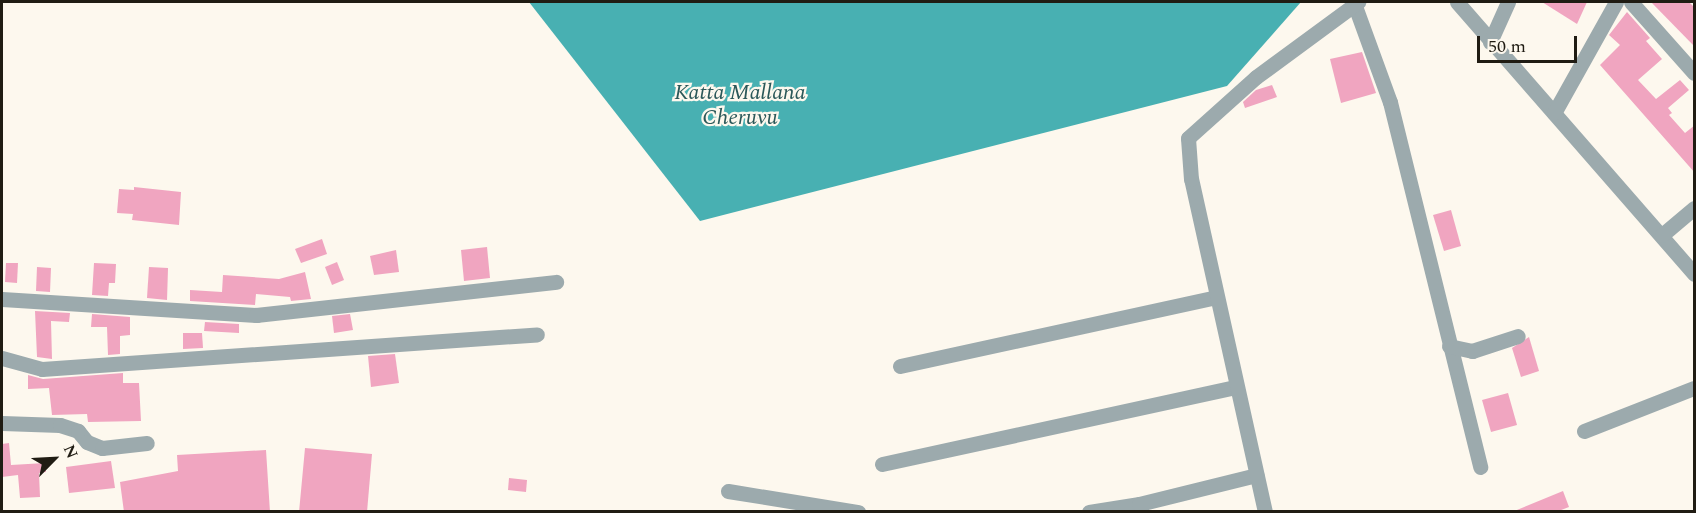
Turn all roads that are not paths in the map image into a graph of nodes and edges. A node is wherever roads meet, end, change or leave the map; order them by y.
1 (1456, 2) edge
2 (1508, 2) edge
3 (1616, 2) edge
4 (1635, 3) edge
5 (1356, 4) edge
6 (1490, 42) junction
7 (1695, 73) edge
8 (1554, 113) junction
9 (1695, 208) edge
10 (1662, 235) junction
11 (1695, 274) edge
12 (556, 282) dead end
13 (1217, 297) junction
14 (2, 299) edge
15 (537, 334) dead end
16 (1518, 336) dead end
17 (1449, 346) junction
18 (2, 358) edge
19 (900, 366) dead end
20 (1235, 387) junction
21 (1695, 388) edge
22 (2, 423) edge
23 (1584, 431) dead end
24 (147, 442) dead end
25 (882, 464) dead end
26 (1480, 467) dead end
27 (1256, 475) junction
28 (728, 490) dead end
29 (858, 512) edge
30 (1089, 512) edge
31 (1265, 512) edge

1 - 6 street
2 - 6 street
3 - 8 street
4 - 7 street
5 - 13 street
5 - 17 street
6 - 8 street
8 - 10 street
9 - 10 street
10 - 11 street
12 - 14 street
13 - 19 street
13 - 20 street
15 - 18 street
16 - 17 street
17 - 26 street
20 - 25 street
20 - 27 street
21 - 23 street
22 - 24 street
27 - 30 street
27 - 31 street
28 - 29 street

